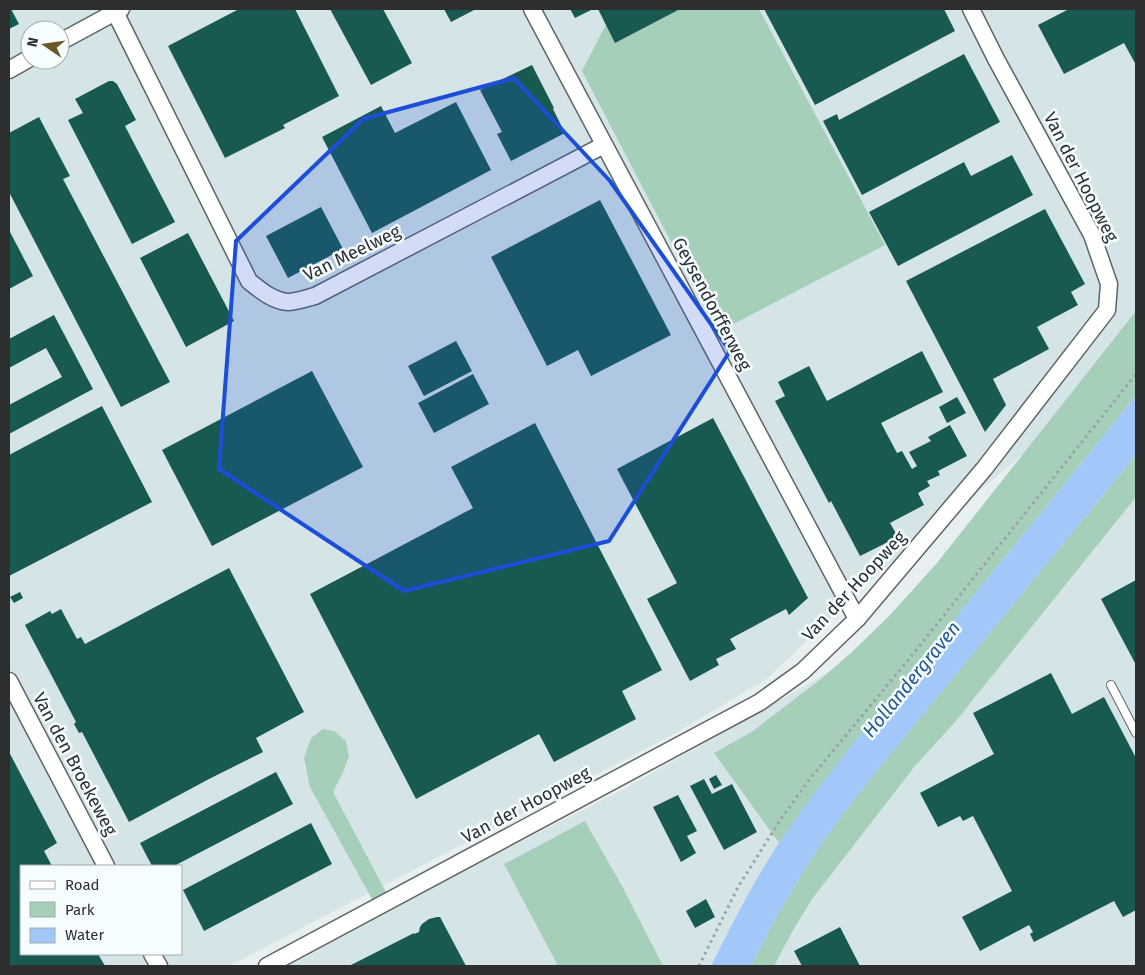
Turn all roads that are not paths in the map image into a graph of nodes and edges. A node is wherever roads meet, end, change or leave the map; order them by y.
1 (532, 9) edge
2 (971, 9) edge
3 (118, 10) edge
4 (70, 36) edge
5 (20, 64) edge
6 (9, 70) edge
7 (604, 145) junction
8 (857, 619) junction
9 (9, 681) edge
10 (1111, 685) dead end
11 (1136, 733) edge
12 (105, 865) edge
13 (153, 955) edge
14 (159, 966) edge
15 (267, 966) edge

1 - 7 street, Geysendorfferweg
2 - 8 street, Van der Hoopweg
3 - 4 street
3 - 7 street, Van Meelweg
5 - 6 street
7 - 8 street, Geysendorfferweg
8 - 15 street, Van der Hoopweg
9 - 12 street, Van den Broekeweg
10 - 11 lane
13 - 14 street

